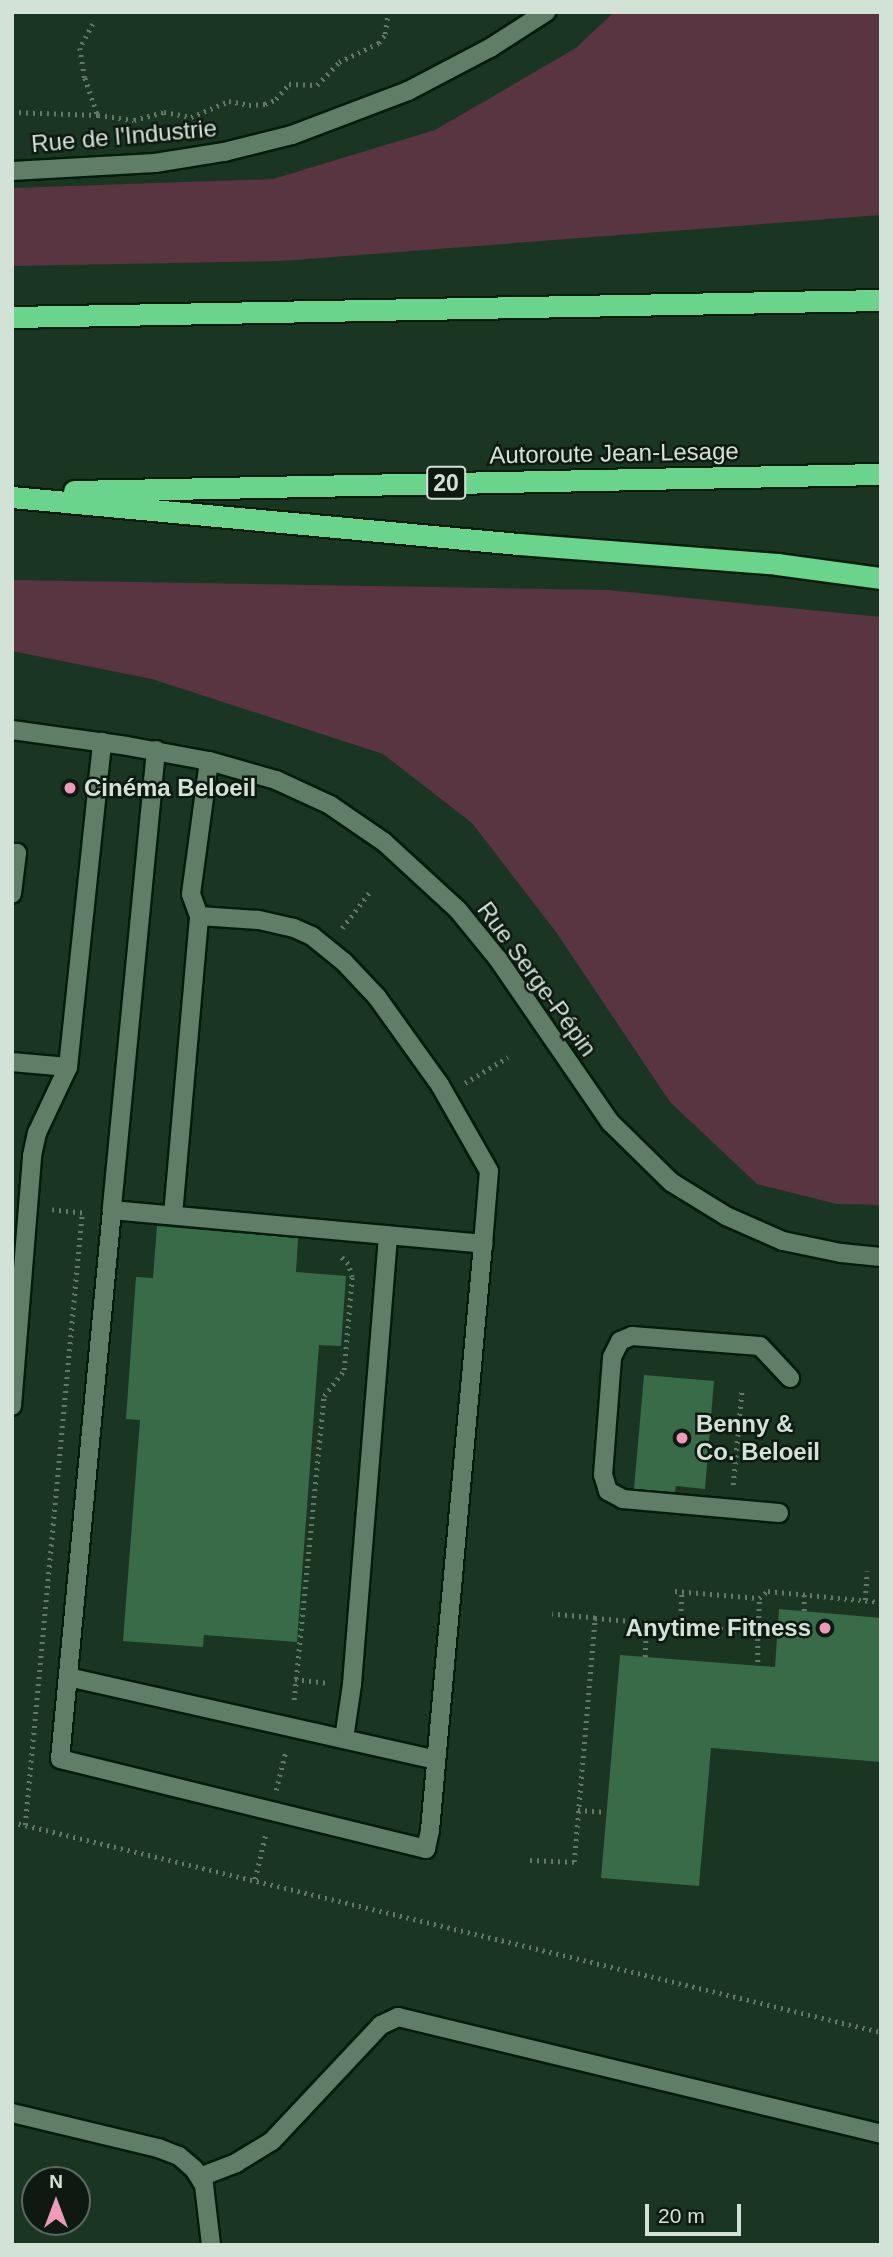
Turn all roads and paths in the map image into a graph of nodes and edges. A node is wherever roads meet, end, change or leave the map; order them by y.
1 (388, 12) edge
2 (546, 12) edge
3 (93, 24) dead end
4 (12, 112) edge
5 (97, 114) junction
6 (12, 171) edge
7 (881, 300) edge
8 (12, 317) edge
9 (881, 474) edge
10 (12, 495) edge
11 (881, 578) edge
12 (12, 730) edge
13 (102, 742) junction
14 (156, 750) junction
15 (209, 761) junction
16 (12, 853) edge
17 (369, 893) dead end
18 (12, 894) edge
19 (199, 916) junction
20 (351, 917) dead end
21 (508, 1057) dead end
22 (12, 1062) edge
23 (68, 1067) junction
24 (482, 1072) dead end
25 (47, 1209) dead end
26 (112, 1210) junction
27 (173, 1215) junction
28 (388, 1235) junction
29 (483, 1244) junction
30 (327, 1254) dead end
31 (881, 1257) edge
32 (790, 1378) dead end
33 (742, 1388) dead end
34 (12, 1406) edge
35 (732, 1497) dead end
36 (779, 1513) dead end
37 (867, 1570) dead end
38 (675, 1591) dead end
39 (682, 1592) junction
40 (804, 1594) junction
41 (759, 1598) junction
42 (865, 1600) junction
43 (881, 1602) edge
44 (804, 1611) dead end
45 (552, 1614) dead end
46 (595, 1618) junction
47 (646, 1622) junction
48 (680, 1625) junction
49 (758, 1632) junction
50 (645, 1657) dead end
51 (758, 1666) dead end
52 (68, 1677) junction
53 (295, 1679) junction
54 (329, 1683) dead end
55 (294, 1700) dead end
56 (344, 1739) junction
57 (288, 1743) dead end
58 (436, 1760) junction
59 (275, 1795) dead end
60 (578, 1810) junction
61 (606, 1812) dead end
62 (12, 1822) edge
63 (25, 1825) junction
64 (267, 1829) dead end
65 (530, 1860) dead end
66 (255, 1879) junction
67 (881, 2032) edge
68 (12, 2113) edge
69 (881, 2134) edge
70 (200, 2176) junction
71 (211, 2245) edge

1 - 5 path
2 - 6 street, Rue de l'Industrie
3 - 5 path
4 - 5 path
7 - 8 highway
9 - 10 highway, Autoroute Jean-Lesage / 20
10 - 11 highway
12 - 13 street, Rue Serge-Pépin
13 - 14 street, Rue Serge-Pépin
13 - 23 street
14 - 15 street, Rue Serge-Pépin
14 - 26 street
15 - 19 street
15 - 31 street, Rue Serge-Pépin
16 - 18 street
17 - 20 path
19 - 27 street
19 - 29 street
21 - 24 path
22 - 23 street
23 - 34 street
25 - 63 path
26 - 27 street
26 - 52 street
27 - 28 street
28 - 29 street
28 - 56 street
29 - 58 street
30 - 53 path
32 - 36 street
33 - 35 path
37 - 42 path
38 - 39 path
39 - 41 path
39 - 48 path
40 - 41 path
40 - 42 path
40 - 44 path
41 - 49 path
42 - 43 path
45 - 46 path
46 - 47 path
46 - 60 path
47 - 48 path
47 - 50 path
48 - 49 path
49 - 51 path
52 - 56 street
52 - 58 street
53 - 54 path
53 - 55 path
56 - 58 street
57 - 59 path
60 - 61 path
60 - 65 path
62 - 63 path
63 - 66 path
64 - 66 path
66 - 67 path
68 - 70 street
69 - 70 street
70 - 71 street

